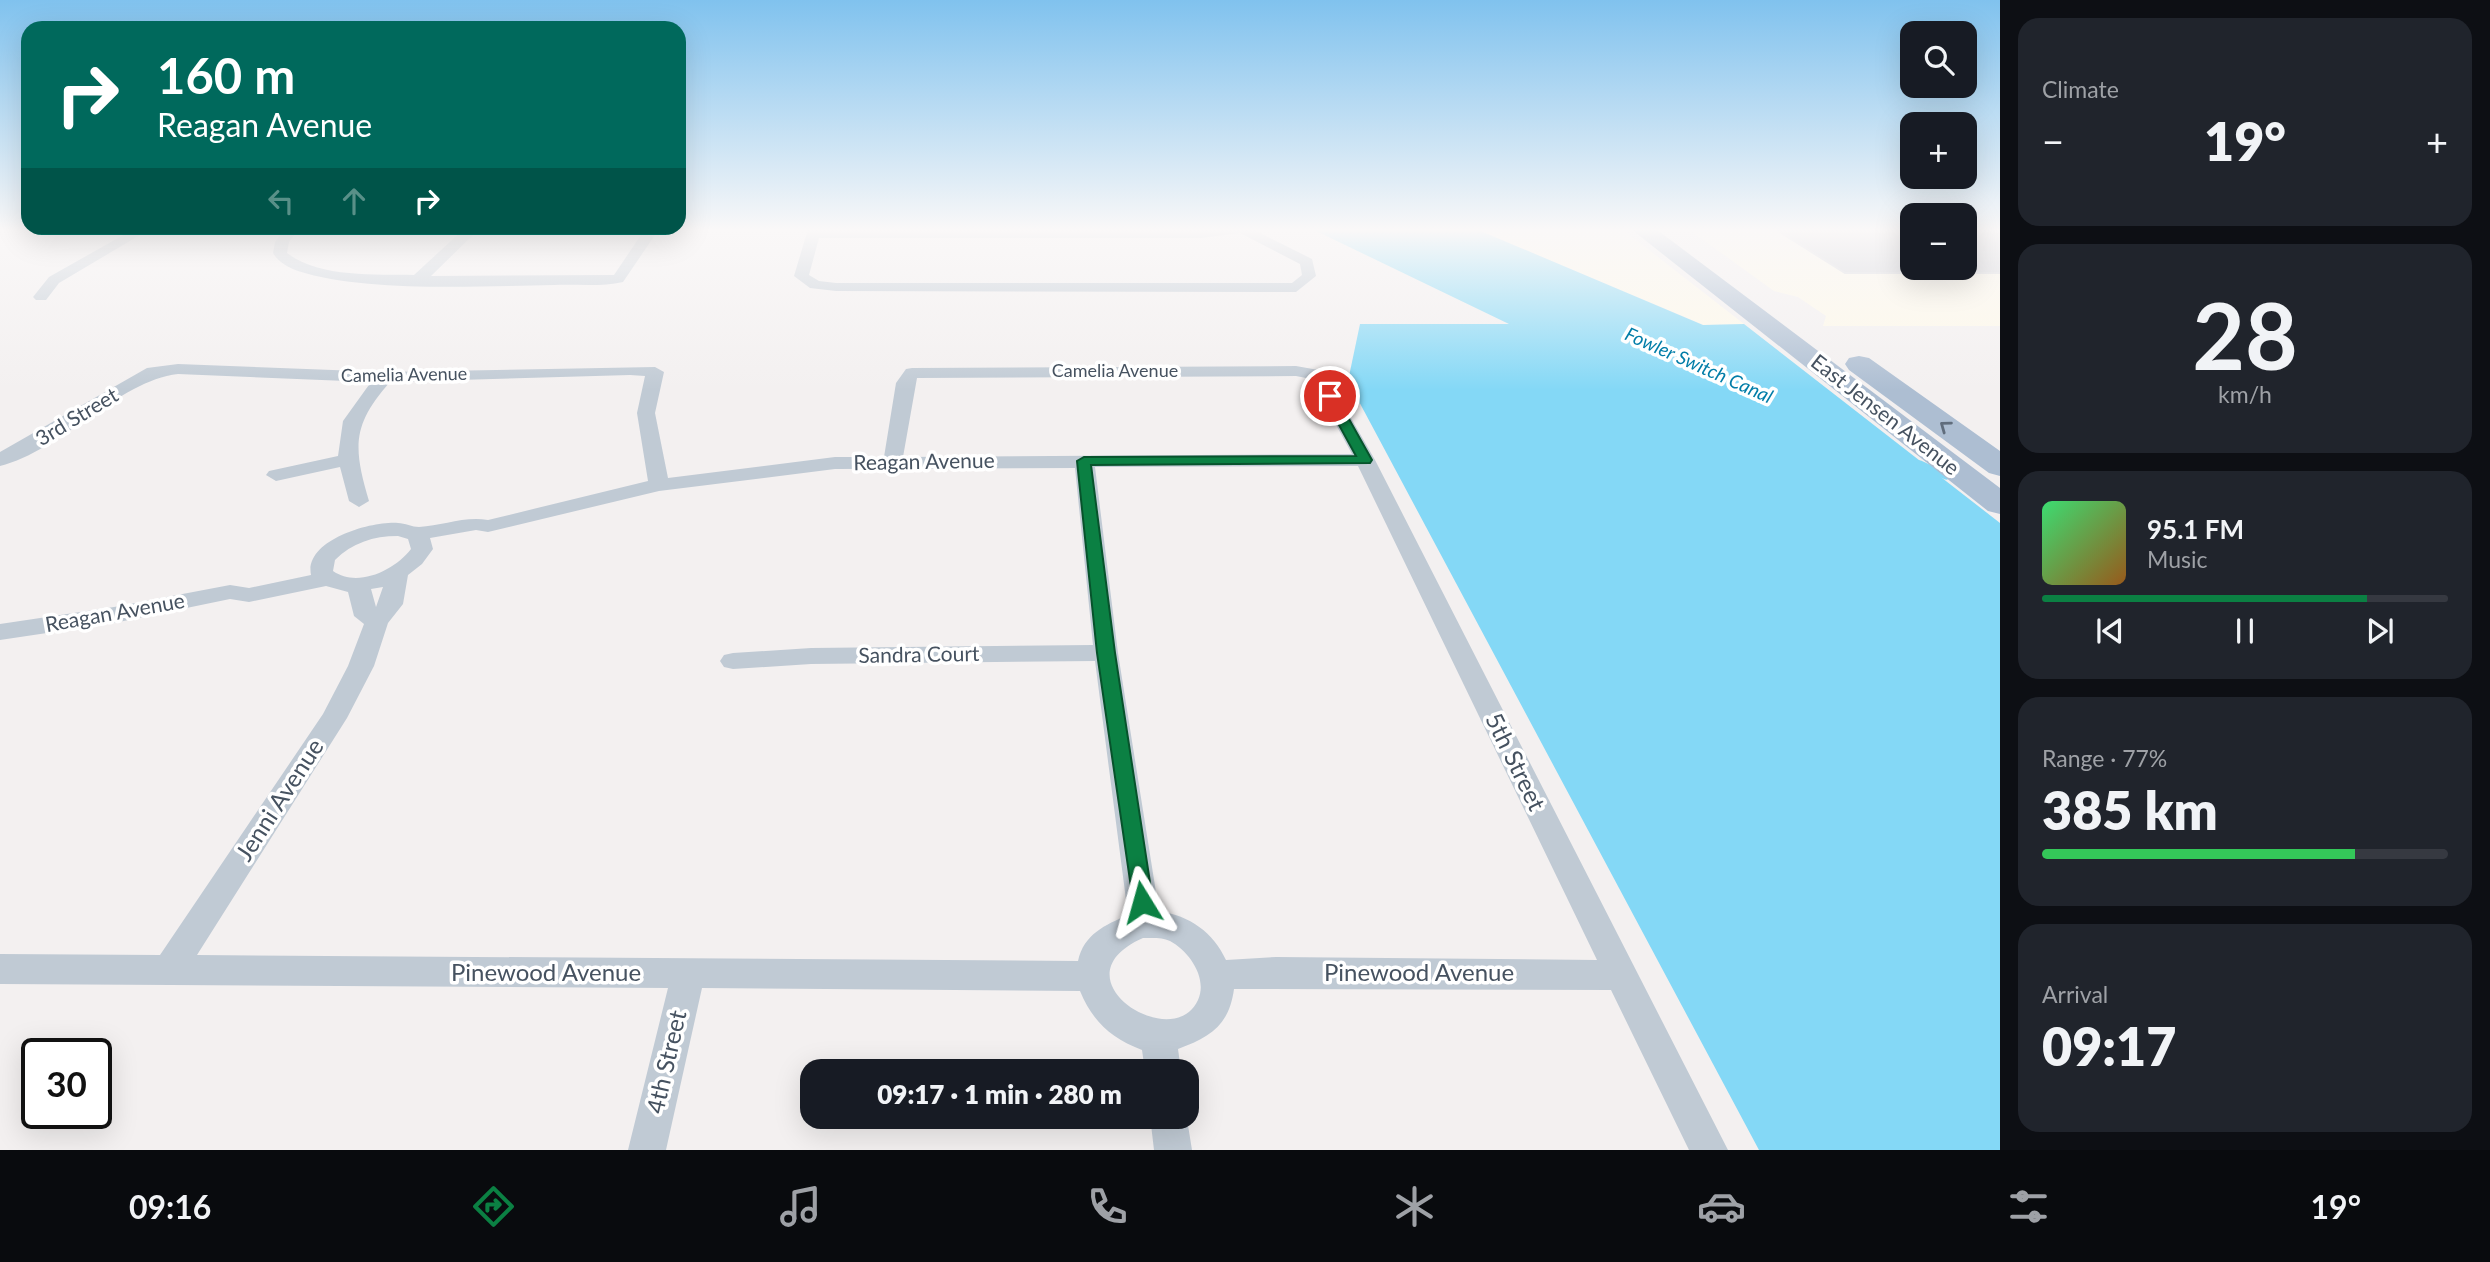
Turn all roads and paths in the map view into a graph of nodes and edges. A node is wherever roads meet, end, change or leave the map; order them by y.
1 (52, 283) edge
2 (811, 283) edge
3 (1302, 283) edge
4 (1727, 283) edge
5 (1736, 283) edge
6 (41, 297) dead end
7 (1776, 317) junction
8 (153, 372) joint
9 (1318, 374) joint
10 (385, 377) junction
11 (0, 460) edge
12 (346, 460) junction
13 (1365, 460) junction
14 (893, 461) junction
15 (1084, 461) junction
16 (2000, 466) edge
17 (276, 475) dead end
18 (659, 485) junction
19 (359, 501) junction
20 (2000, 504) edge
21 (375, 531) junction
22 (348, 540) junction
23 (418, 542) junction
24 (325, 570) junction
25 (397, 573) junction
26 (358, 583) junction
27 (376, 621) junction
28 (2, 634) edge
29 (1106, 653) junction
30 (733, 661) dead end
31 (1145, 923) junction
32 (0, 969) edge
33 (169, 970) junction
34 (688, 974) junction
35 (1217, 975) junction
36 (1620, 975) junction
37 (1092, 976) junction
38 (1158, 1035) junction
39 (1161, 1059) edge
40 (1171, 1129) edge
41 (647, 1150) edge
42 (1173, 1150) edge
43 (1709, 1150) edge

1 - 6 street
2 - 3 street
4 - 7 main road
5 - 7 main road
16 -> 7 main road, East Jensen Avenue
7 - 20 main road, East Jensen Avenue
8 - 10 street, Camelia Avenue
8 - 11 street, 3rd Street
9 - 13 street, 5th Street
9 - 14 street, Camelia Avenue
10 - 12 street
10 - 18 street, Camelia Avenue
12 - 17 street
12 - 19 street
13 - 15 street, Reagan Avenue
13 - 36 street, 5th Street
14 - 15 street, Reagan Avenue
14 - 18 street, Reagan Avenue
15 - 29 street
18 - 23 street, Reagan Avenue
19 - 21 street
19 - 22 street
21 - 22 street
21 - 23 street
22 - 24 street
23 - 25 street
24 - 26 street
24 - 28 street, Reagan Avenue
25 - 26 street
25 - 27 street, Jenni Avenue
26 - 27 street
27 - 33 street, Jenni Avenue
29 - 30 street, Sandra Court
29 - 31 street
31 - 35 street
31 - 37 street
32 - 33 street, Pinewood Avenue
33 - 34 street, Pinewood Avenue
34 - 37 street, Pinewood Avenue
34 - 41 street, 4th Street
35 - 36 street, Pinewood Avenue
35 - 38 street
36 - 43 street, 5th Street
37 - 38 street
38 - 39 street
40 - 42 street

